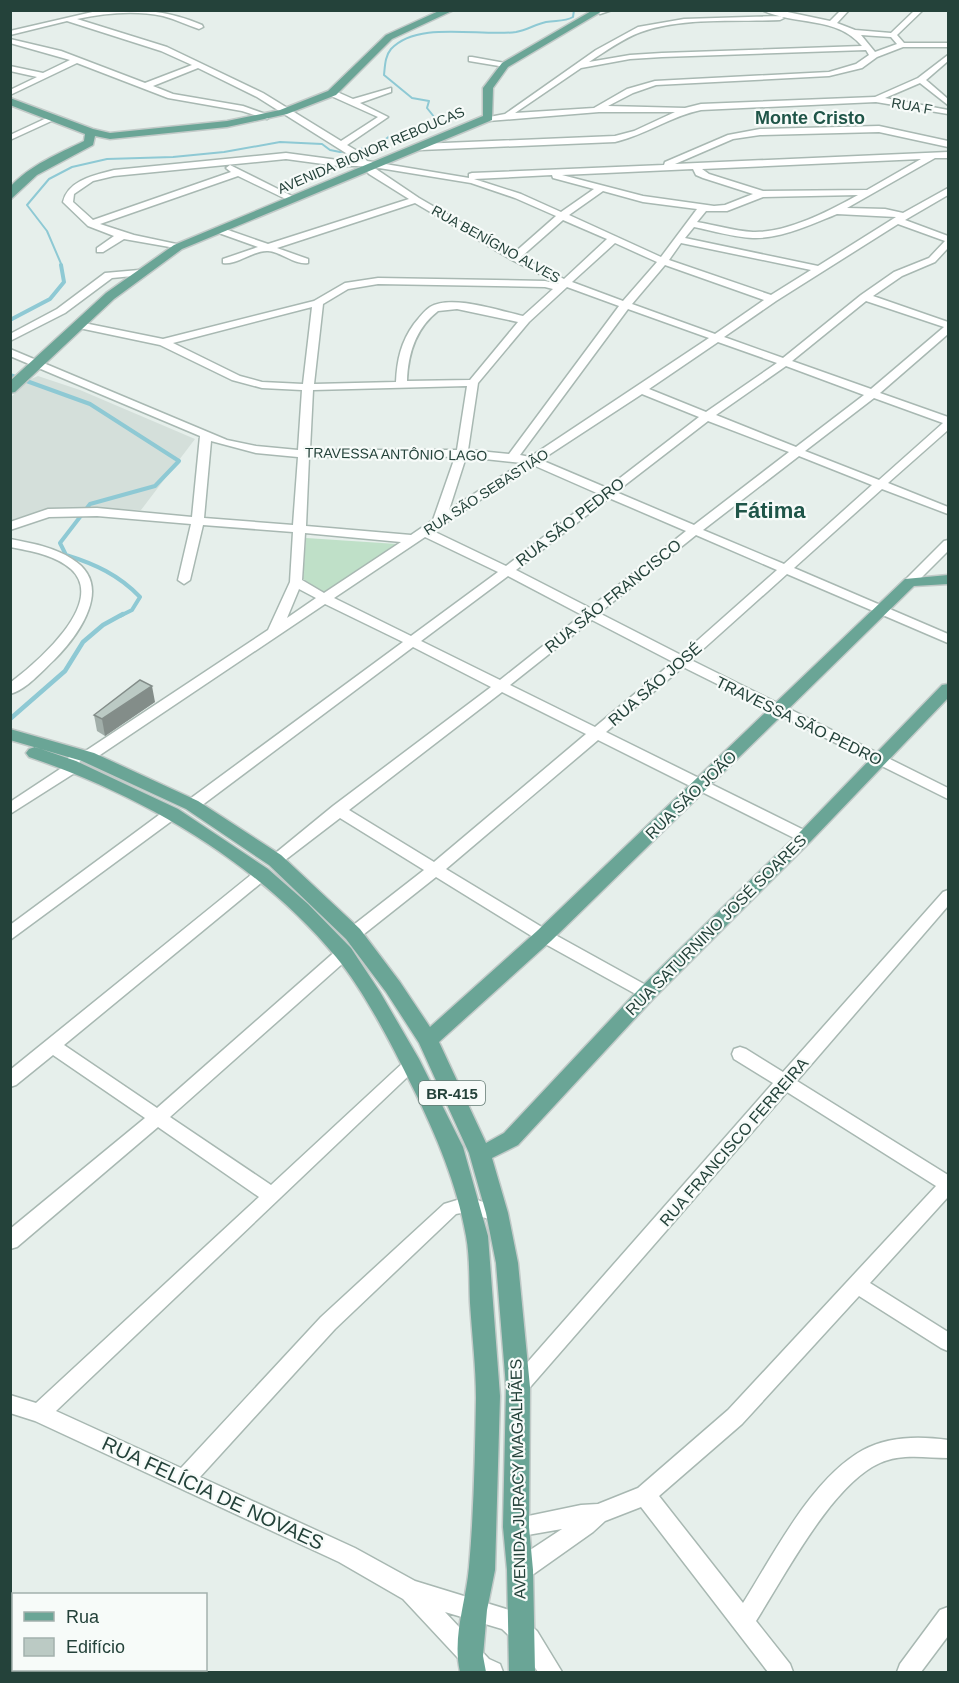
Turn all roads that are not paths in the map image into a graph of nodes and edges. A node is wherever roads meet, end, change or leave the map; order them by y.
1 (450, 10) edge
2 (846, 10) edge
3 (920, 10) edge
4 (603, 11) edge
5 (772, 11) edge
6 (795, 17) junction
7 (68, 20) junction
8 (832, 24) junction
9 (199, 27) dead end
10 (10, 33) edge
11 (857, 35) junction
12 (893, 35) junction
13 (10, 41) edge
14 (796, 41) dead end
15 (758, 42) dead end
16 (902, 45) junction
17 (948, 45) edge
18 (598, 52) junction
19 (871, 52) junction
20 (948, 57) edge
21 (472, 59) dead end
22 (77, 60) junction
23 (505, 65) junction
24 (197, 66) junction
25 (580, 66) junction
26 (10, 68) edge
27 (44, 76) junction
28 (921, 80) junction
29 (148, 85) junction
30 (388, 90) dead end
31 (10, 93) edge
32 (332, 93) junction
33 (945, 96) edge
34 (616, 98) junction
35 (876, 99) junction
36 (10, 101) edge
37 (353, 102) junction
38 (948, 103) edge
39 (521, 104) junction
40 (634, 109) junction
41 (690, 109) junction
42 (592, 110) junction
43 (283, 112) junction
44 (539, 112) junction
45 (948, 112) edge
46 (509, 114) junction
47 (267, 116) junction
48 (54, 118) junction
49 (488, 118) junction
50 (98, 136) junction
51 (10, 138) edge
52 (948, 144) edge
53 (341, 145) junction
54 (420, 147) junction
55 (694, 152) junction
56 (399, 155) junction
57 (948, 155) edge
58 (934, 156) junction
59 (220, 162) junction
60 (715, 165) junction
61 (370, 166) junction
62 (664, 166) junction
63 (697, 166) junction
64 (406, 170) junction
65 (237, 173) junction
66 (545, 173) junction
67 (450, 177) junction
68 (600, 189) junction
69 (948, 191) edge
70 (867, 192) junction
71 (762, 194) junction
72 (10, 197) edge
73 (293, 199) junction
74 (416, 200) junction
75 (704, 207) junction
76 (836, 211) junction
77 (562, 216) junction
78 (901, 218) junction
79 (91, 225) junction
80 (692, 225) junction
81 (219, 230) junction
82 (123, 235) junction
83 (612, 240) junction
84 (679, 240) junction
85 (948, 241) edge
86 (178, 247) junction
87 (270, 247) junction
88 (100, 250) dead end
89 (515, 258) junction
90 (226, 261) dead end
91 (305, 261) dead end
92 (663, 261) junction
93 (819, 269) junction
94 (139, 273) junction
95 (562, 285) junction
96 (865, 297) junction
97 (772, 299) junction
98 (318, 303) junction
99 (626, 304) junction
100 (525, 320) junction
101 (79, 326) junction
102 (948, 327) edge
103 (10, 338) edge
104 (717, 338) junction
105 (163, 342) junction
106 (10, 352) edge
107 (785, 362) junction
108 (40, 363) junction
109 (473, 383) junction
110 (400, 384) junction
111 (308, 387) junction
112 (10, 389) edge
113 (641, 390) junction
114 (872, 394) junction
115 (705, 417) junction
116 (948, 423) edge
117 (206, 435) junction
118 (462, 452) junction
119 (794, 452) junction
120 (304, 454) junction
121 (513, 457) junction
122 (533, 460) junction
123 (880, 485) junction
124 (609, 493) junction
125 (948, 511) edge
126 (198, 520) junction
127 (439, 521) junction
128 (10, 526) edge
129 (299, 528) junction
130 (694, 531) junction
131 (419, 536) junction
132 (10, 543) edge
133 (948, 544) edge
134 (786, 570) junction
135 (507, 571) junction
136 (184, 580) dead end
137 (948, 580) edge
138 (296, 582) junction
139 (910, 582) junction
140 (324, 598) junction
141 (879, 610) junction
142 (590, 615) junction
143 (274, 632) junction
144 (948, 639) edge
145 (411, 642) junction
146 (681, 662) junction
147 (502, 685) junction
148 (948, 689) edge
149 (10, 690) edge
150 (777, 711) junction
151 (598, 733) junction
152 (10, 734) edge
153 (10, 746) edge
154 (878, 760) junction
155 (80, 762) junction
156 (701, 785) junction
157 (948, 794) edge
158 (10, 809) edge
159 (182, 809) junction
160 (338, 810) junction
161 (805, 837) junction
162 (269, 867) junction
163 (434, 870) junction
164 (946, 903) edge
165 (10, 934) edge
166 (544, 936) junction
167 (348, 944) junction
168 (647, 993) junction
169 (428, 1040) junction
170 (53, 1046) junction
171 (740, 1054) dead end
172 (412, 1065) junction
173 (10, 1080) edge
174 (786, 1082) junction
175 (158, 1117) junction
176 (452, 1147) junction
177 (480, 1153) junction
178 (948, 1184) edge
179 (272, 1196) junction
180 (467, 1204) junction
181 (497, 1214) junction
182 (10, 1241) edge
183 (858, 1285) junction
184 (948, 1342) edge
185 (518, 1387) junction
186 (10, 1404) edge
187 (39, 1413) junction
188 (948, 1449) edge
189 (185, 1479) junction
190 (645, 1495) junction
191 (598, 1514) junction
192 (516, 1527) junction
193 (520, 1570) junction
194 (411, 1591) junction
195 (474, 1610) junction
196 (948, 1618) edge
197 (744, 1621) junction
198 (522, 1630) junction
199 (472, 1664) edge
200 (492, 1672) edge
201 (522, 1672) edge
202 (552, 1672) edge
203 (782, 1672) edge
204 (908, 1672) edge

1 - 32 main road
2 - 8 street
3 - 12 street
4 - 23 main road, AVENIDA BIONOR REBOUCAS
5 - 6 street
6 - 8 street
6 - 18 street
7 - 9 street
7 - 10 street
7 - 24 street, RUA BENÍGNO ALVES
8 - 11 street
11 - 12 street
11 - 14 street
11 - 19 street
12 - 16 street
13 - 22 street
15 - 18 street
16 - 17 street
16 - 19 street
18 - 25 street
19 - 25 street
19 - 34 street
20 - 28 street
21 - 23 street
22 - 27 street
22 - 29 street
23 - 49 main road, AVENIDA BIONOR REBOUCAS
24 - 29 street
24 - 43 street, RUA BENÍGNO ALVES
25 - 39 street
26 - 27 street
27 - 31 street
28 - 33 street
28 - 35 street
29 - 47 street
30 - 37 street
32 - 37 street
32 - 43 main road
33 - 38 street
34 - 40 street
34 - 42 street
35 - 41 street
35 - 45 street, RUA F
36 - 48 main road
37 - 53 street
39 - 44 street
39 - 46 street
40 - 41 street
40 - 42 street
41 - 54 street
42 - 44 street
43 - 47 main road
43 - 53 street, RUA BENÍGNO ALVES
44 - 46 street
46 - 49 street
47 - 50 main road
48 - 50 main road
48 - 51 street
49 - 54 main road, AVENIDA BIONOR REBOUCAS
50 - 72 main road
52 - 55 street
53 - 61 street, RUA BENÍGNO ALVES
54 - 56 main road, AVENIDA BIONOR REBOUCAS
55 - 60 street
55 - 62 street
56 - 61 main road, AVENIDA BIONOR REBOUCAS
56 - 64 street
57 - 58 street
58 - 60 street
58 - 70 street
59 - 61 street
59 - 65 street
59 - 79 street
60 - 63 street
61 - 64 street
61 - 73 main road, AVENIDA BIONOR REBOUCAS
61 - 74 street, RUA BENÍGNO ALVES
62 - 63 street
62 - 66 street
63 - 71 street
64 - 67 street
65 - 73 street
65 - 79 street
66 - 67 street
66 - 68 street
67 - 77 street
68 - 75 street
68 - 77 street
69 - 78 street, RUA SÃO SEBASTIÃO
70 - 71 street
70 - 76 street
71 - 75 street
73 - 81 main road, AVENIDA BIONOR REBOUCAS
74 - 87 street
74 - 89 street, RUA BENÍGNO ALVES
75 - 80 street
76 - 78 street
76 - 80 street
77 - 83 street
77 - 89 street
78 - 85 street
78 - 93 street, RUA SÃO SEBASTIÃO
79 - 82 street
80 - 84 street
81 - 86 main road, AVENIDA BIONOR REBOUCAS
81 - 87 street
82 - 86 street
82 - 88 street
83 - 92 street
83 - 95 street
84 - 92 street
84 - 93 street
85 - 96 street, RUA SÃO PEDRO
86 - 94 main road, AVENIDA BIONOR REBOUCAS
87 - 90 street
87 - 91 street
89 - 95 street, RUA BENÍGNO ALVES
92 - 97 street
92 - 99 street
93 - 97 street, RUA SÃO SEBASTIÃO
94 - 101 main road, AVENIDA BIONOR REBOUCAS
94 - 103 street
95 - 98 street
95 - 99 street, RUA BENÍGNO ALVES
95 - 100 street
96 - 102 street
96 - 107 street, RUA SÃO PEDRO
97 - 104 street, RUA SÃO SEBASTIÃO
98 - 105 street
98 - 111 street
99 - 104 street, RUA BENÍGNO ALVES
99 - 121 street
100 - 109 street
100 - 110 street
101 - 105 street
101 - 108 main road, AVENIDA BIONOR REBOUCAS
102 - 114 street, RUA SÃO FRANCISCO
104 - 107 street, RUA BENÍGNO ALVES
104 - 113 street, RUA SÃO SEBASTIÃO
105 - 111 street
106 - 108 street, TRAVESSA ANTÔNIO LAGO
107 - 114 street, RUA BENÍGNO ALVES
107 - 115 street, RUA SÃO PEDRO
108 - 112 main road, AVENIDA BIONOR REBOUCAS
108 - 117 street, TRAVESSA ANTÔNIO LAGO
109 - 110 street
109 - 118 street
110 - 111 street
111 - 120 street
113 - 115 street
113 - 122 street, RUA SÃO SEBASTIÃO
114 - 116 street, RUA BENÍGNO ALVES
114 - 119 street, RUA SÃO FRANCISCO
115 - 119 street
115 - 124 street, RUA SÃO PEDRO
116 - 123 street, RUA SÃO JOSÉ
117 - 120 street, TRAVESSA ANTÔNIO LAGO
117 - 126 street
118 - 120 street, TRAVESSA ANTÔNIO LAGO
118 - 121 street, TRAVESSA ANTÔNIO LAGO
118 - 127 street
119 - 123 street
119 - 130 street, RUA SÃO FRANCISCO
120 - 129 street
121 - 122 street, TRAVESSA ANTÔNIO LAGO
122 - 124 street, TRAVESSA ANTÔNIO LAGO
122 - 127 street, RUA SÃO SEBASTIÃO
123 - 125 street
123 - 134 street, RUA SÃO JOSÉ
124 - 130 street, TRAVESSA ANTÔNIO LAGO
124 - 135 street, RUA SÃO PEDRO
126 - 128 street, RUA SÃO SEBASTIÃO
126 - 129 street, RUA SÃO SEBASTIÃO
126 - 136 street
127 - 131 street, RUA SÃO SEBASTIÃO
129 - 131 street, RUA SÃO SEBASTIÃO
129 - 138 street
130 - 134 street, TRAVESSA ANTÔNIO LAGO
130 - 142 street, RUA SÃO FRANCISCO
131 - 135 street, TRAVESSA SÃO PEDRO
131 - 140 street
132 - 149 street
133 - 139 street, RUA SÃO JOÃO
134 - 141 street, TRAVESSA ANTÔNIO LAGO
134 - 146 street, RUA SÃO JOSÉ
135 - 142 street, TRAVESSA SÃO PEDRO
135 - 145 street, RUA SÃO PEDRO
137 - 139 main road
138 - 140 street
138 - 143 street
139 - 141 main road, RUA SÃO JOÃO
140 - 143 street
140 - 145 street
141 - 144 street, TRAVESSA ANTÔNIO LAGO
141 - 150 main road, RUA SÃO JOÃO
142 - 146 street, TRAVESSA SÃO PEDRO
142 - 147 street, RUA SÃO FRANCISCO
143 - 155 street
145 - 147 street
145 - 159 street, RUA SÃO PEDRO
146 - 150 street, TRAVESSA SÃO PEDRO
146 - 151 street, RUA SÃO JOSÉ
147 - 151 street
147 - 160 street, RUA SÃO FRANCISCO
148 - 154 main road, RUA SATURNINO JOSÉ SOARES
150 - 154 street, TRAVESSA SÃO PEDRO
150 - 156 main road, RUA SÃO JOÃO
151 - 156 street
151 - 163 street, RUA SÃO JOSÉ
152 - 155 main road, AVENIDA JURACY MAGALHÃES / BR-415
153 - 155 main road, AVENIDA JURACY MAGALHÃES / BR-415
154 - 157 street, TRAVESSA SÃO PEDRO
154 - 161 main road, RUA SATURNINO JOSÉ SOARES
155 - 158 street
155 - 159 main road, AVENIDA JURACY MAGALHÃES / BR-415
156 - 161 street
156 - 166 main road, RUA SÃO JOÃO
159 - 162 main road, AVENIDA JURACY MAGALHÃES / BR-415
159 - 165 street, RUA SÃO PEDRO
160 - 162 street, RUA SÃO FRANCISCO
160 - 163 street
161 - 168 main road, RUA SATURNINO JOSÉ SOARES
162 - 167 main road, AVENIDA JURACY MAGALHÃES / BR-415
162 - 170 street, RUA SÃO FRANCISCO
163 - 166 street
163 - 167 street, RUA SÃO JOSÉ
164 - 174 street, RUA FRANCISCO FERREIRA
166 - 168 street
166 - 169 main road, RUA SÃO JOÃO
167 - 169 main road, AVENIDA JURACY MAGALHÃES / BR-415
167 - 172 main road, AVENIDA JURACY MAGALHÃES / BR-415
167 - 175 street, RUA SÃO JOSÉ
168 - 177 main road, RUA SATURNINO JOSÉ SOARES
169 - 177 main road, AVENIDA JURACY MAGALHÃES / BR-415
170 - 173 street, RUA SÃO FRANCISCO
170 - 175 street
171 - 174 street
172 - 176 main road, AVENIDA JURACY MAGALHÃES / BR-415
172 - 179 street
174 - 178 street
174 - 185 street, RUA FRANCISCO FERREIRA
175 - 179 street
175 - 182 street, RUA SÃO JOSÉ
176 - 177 street
176 - 180 main road, AVENIDA JURACY MAGALHÃES / BR-415
177 - 181 main road, AVENIDA JURACY MAGALHÃES / BR-415
178 - 183 street
179 - 187 street
180 - 181 street
180 - 189 street
180 - 195 main road, AVENIDA JURACY MAGALHÃES / BR-415
181 - 185 main road, AVENIDA JURACY MAGALHÃES / BR-415
183 - 184 street
183 - 190 street
185 - 192 main road, AVENIDA JURACY MAGALHÃES / BR-415
186 - 187 street, RUA FELÍCIA DE NOVAES
187 - 189 street, RUA FELÍCIA DE NOVAES
188 - 197 street
189 - 194 street, RUA FELÍCIA DE NOVAES
190 - 191 street
190 - 197 street
191 - 192 street
191 - 193 street
192 - 193 main road, AVENIDA JURACY MAGALHÃES / BR-415
193 - 198 main road, AVENIDA JURACY MAGALHÃES / BR-415
194 - 195 street, RUA FELÍCIA DE NOVAES
194 - 199 street, RUA FELÍCIA DE NOVAES
195 - 198 street, RUA FELÍCIA DE NOVAES
195 - 199 main road, AVENIDA JURACY MAGALHÃES / BR-415
196 - 204 street
197 - 203 street
198 - 201 main road, AVENIDA JURACY MAGALHÃES / BR-415
198 - 202 street
199 - 200 street, RUA FELÍCIA DE NOVAES

